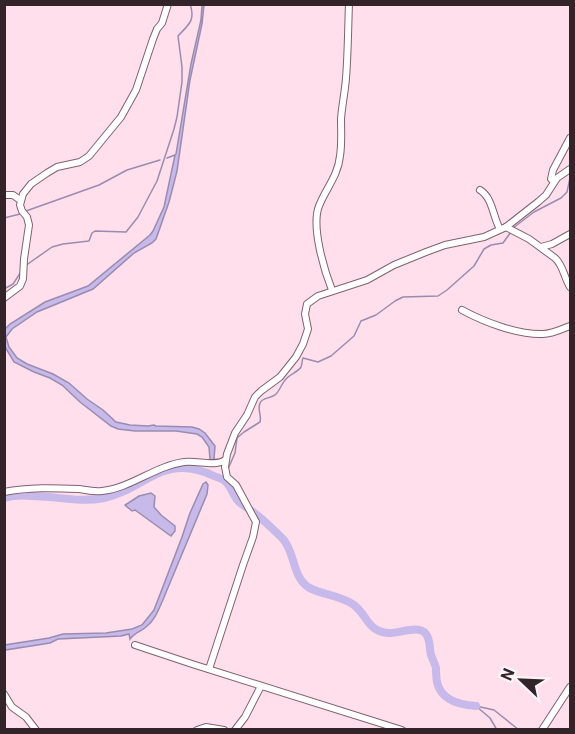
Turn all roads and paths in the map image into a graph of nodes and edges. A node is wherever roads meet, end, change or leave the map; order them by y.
1 (168, 4) edge
2 (349, 4) edge
3 (570, 138) edge
4 (570, 169) edge
5 (554, 182) junction
6 (480, 190) dead end
7 (4, 195) edge
8 (20, 200) junction
9 (503, 228) junction
10 (570, 234) edge
11 (541, 247) junction
12 (570, 287) edge
13 (332, 290) junction
14 (4, 298) edge
15 (462, 310) dead end
16 (570, 326) edge
17 (225, 460) junction
18 (4, 492) edge
19 (135, 645) dead end
20 (209, 669) junction
21 (261, 686) junction
22 (570, 687) edge
23 (4, 694) edge
24 (36, 729) edge
25 (197, 729) edge
26 (224, 729) edge
27 (235, 729) edge
28 (402, 729) edge
29 (542, 729) edge

1 - 8 street
2 - 13 street
3 - 5 street
4 - 5 street
5 - 9 street
6 - 9 street
7 - 8 street
8 - 14 street
9 - 11 street
9 - 13 street
10 - 11 street
11 - 12 street
13 - 17 street
15 - 16 street
17 - 18 street
17 - 20 street
19 - 20 street
20 - 21 street
21 - 27 street
21 - 28 street
22 - 29 street
23 - 24 street
25 - 26 street

